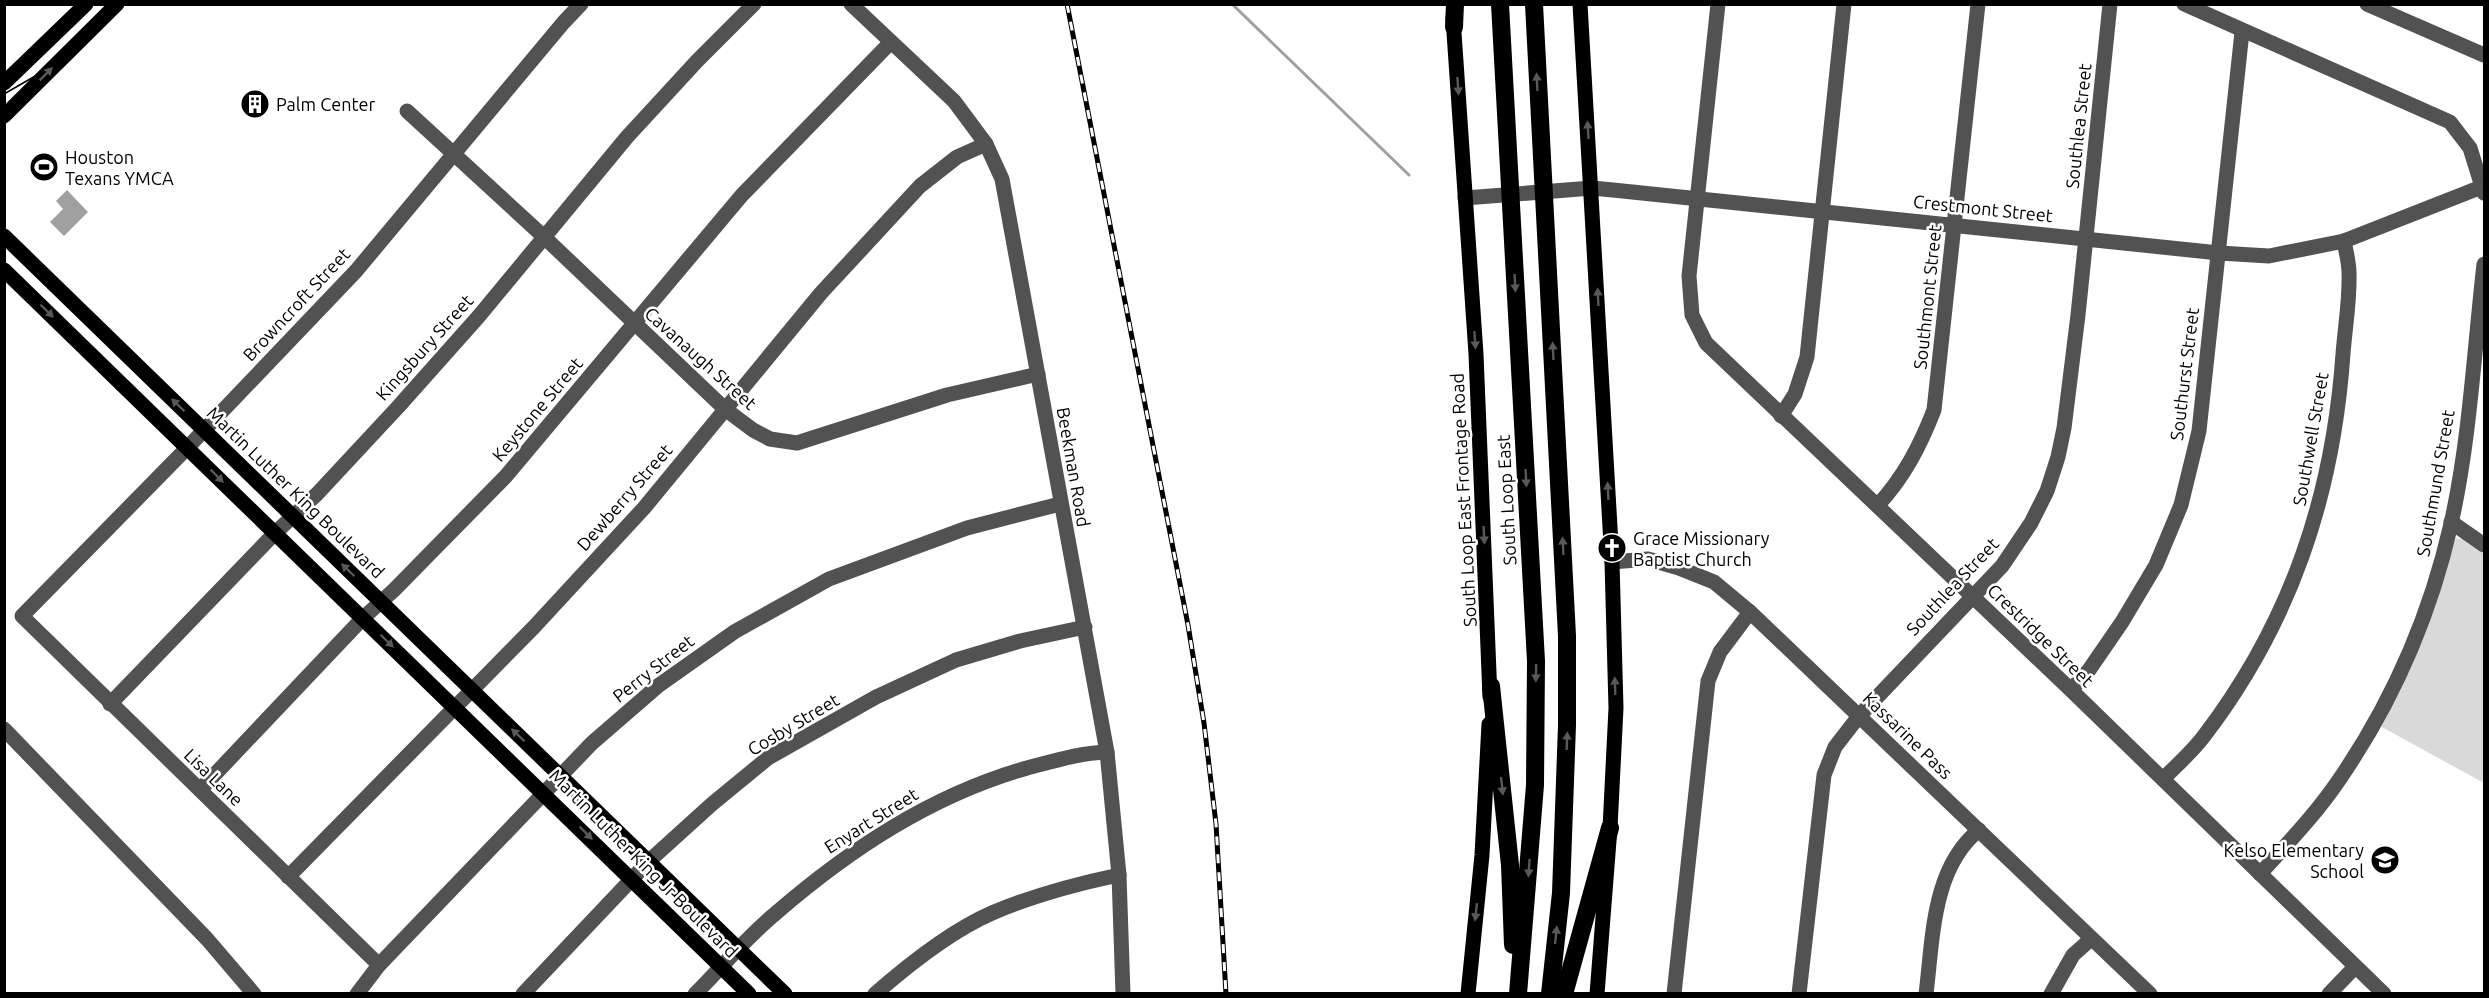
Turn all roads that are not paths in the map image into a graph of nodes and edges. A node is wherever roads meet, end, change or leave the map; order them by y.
1 (86, 4) edge
2 (117, 4) edge
3 (581, 4) edge
4 (754, 4) edge
5 (851, 4) edge
6 (1454, 4) edge
7 (1500, 4) edge
8 (1534, 4) edge
9 (1580, 4) edge
10 (1718, 4) edge
11 (1844, 4) edge
12 (1978, 4) edge
13 (2110, 4) edge
14 (2184, 4) edge
15 (2367, 4) edge
16 (1454, 27) joint
17 (2242, 32) junction
18 (891, 42) junction
19 (2484, 55) edge
20 (4, 83) edge
21 (407, 111) dead end
22 (4, 116) edge
23 (986, 144) junction
24 (453, 154) junction
25 (1592, 188) junction
26 (2484, 188) edge
27 (1698, 197) junction
28 (1465, 198) junction
29 (1821, 211) junction
30 (1954, 224) junction
31 (4, 236) edge
32 (543, 236) junction
33 (2086, 238) junction
34 (2344, 241) junction
35 (2219, 253) junction
36 (2484, 264) edge
37 (4, 270) edge
38 (42, 270) junction
39 (23, 289) junction
40 (633, 323) junction
41 (114, 342) junction
42 (98, 360) junction
43 (1038, 374) junction
44 (725, 409) junction
45 (1781, 416) junction
46 (204, 429) junction
47 (188, 447) junction
48 (1060, 504) junction
49 (1878, 505) junction
50 (294, 516) junction
51 (2451, 522) junction
52 (275, 533) junction
53 (2484, 545) edge
54 (1611, 562) junction
55 (1974, 597) junction
56 (381, 602) junction
57 (1750, 612) junction
58 (22, 616) joint
59 (363, 618) junction
60 (1085, 627) junction
61 (1491, 686) junction
62 (472, 690) junction
63 (2071, 690) junction
64 (110, 704) junction
65 (454, 707) junction
66 (1859, 716) junction
67 (4, 729) edge
68 (1107, 752) junction
69 (561, 775) junction
70 (2163, 779) junction
71 (200, 790) junction
72 (544, 792) junction
73 (1610, 828) junction
74 (1979, 830) junction
75 (649, 861) junction
76 (1119, 874) junction
77 (2260, 874) junction
78 (288, 877) junction
79 (631, 879) junction
80 (2091, 939) junction
81 (738, 950) junction
82 (379, 965) junction
83 (721, 967) junction
84 (2355, 967) junction
85 (254, 993) edge
86 (357, 993) edge
87 (523, 993) edge
88 (695, 993) edge
89 (749, 993) edge
90 (785, 993) edge
91 (875, 993) edge
92 (1123, 993) edge
93 (1468, 993) edge
94 (1516, 993) edge
95 (1550, 993) edge
96 (1564, 993) edge
97 (1597, 993) edge
98 (1674, 993) edge
99 (1799, 993) edge
100 (1926, 993) edge
101 (2051, 993) edge
102 (2150, 993) edge
103 (2329, 993) edge
104 (2384, 993) edge

1 - 20 main road
22 -> 2 main road
3 - 24 street, Browncroft Street
4 - 32 street, Kingsbury Street
5 - 18 street, Beekman Road
6 - 16 highway
7 -> 94 highway, South Loop East
95 -> 8 highway
25 -> 9 main road
10 - 27 street, Crestridge Street
11 - 29 street
12 - 30 street, Southmont Street
13 - 33 street, Southlea Street
14 - 17 street
15 - 19 street
16 -> 28 main road, South Loop East Frontage Road
17 - 26 street
17 - 35 street, Southurst Street
18 - 23 street, Beekman Road
18 - 40 street, Keystone Street
21 - 24 street, Cavanaugh Street
23 - 43 street, Beekman Road
23 - 44 street, Dewberry Street
24 - 32 street, Cavanaugh Street
24 - 46 street, Browncroft Street
25 - 27 street, Crestmont Street
25 - 28 street, Crestmont Street
54 -> 25 main road
26 - 34 street, Crestmont Street
27 - 29 street, Crestmont Street
27 - 45 street, Crestridge Street
28 -> 61 main road, South Loop East Frontage Road
29 - 30 street, Crestmont Street
29 - 45 street
30 - 33 street, Crestmont Street
30 - 49 street, Southmont Street
31 - 38 main road, Martin Luther King Boulevard
32 - 40 street, Cavanaugh Street
32 - 50 street, Kingsbury Street
33 - 35 street, Crestmont Street
33 - 55 street, Southlea Street
34 - 35 street, Crestmont Street
34 - 70 street, Southwell Street
35 - 63 street, Southurst Street
36 - 51 street, Southmund Street
37 - 39 main road
38 - 39 main road
38 - 41 main road, Martin Luther King Boulevard
39 -> 42 main road
40 - 44 street, Cavanaugh Street
40 - 56 street, Keystone Street
41 - 42 main road
46 -> 41 main road, Martin Luther King Boulevard
42 - 47 main road
43 - 44 street, Cavanaugh Street
43 - 48 street, Beekman Road
44 - 62 street, Dewberry Street
45 - 49 street, Crestridge Street
46 - 47 street, Browncroft Street
46 - 50 main road, Martin Luther King Boulevard
47 -> 52 main road
47 - 58 street, Browncroft Street
48 - 60 street, Beekman Road
48 - 69 street, Perry Street
49 - 55 street, Crestridge Street
50 - 52 street, Kingsbury Street
56 -> 50 main road, Martin Luther King Boulevard
51 - 53 street
51 - 77 street, Southmund Street
52 - 59 main road
52 - 64 street, Kingsbury Street
54 - 57 street, Kassarine Pass
73 -> 54 main road
55 - 63 street, Crestridge Street
55 - 66 street, Southlea Street
56 - 59 street, Keystone Street
56 - 62 main road, Martin Luther King Boulevard
57 - 66 street, Kassarine Pass
57 - 98 street
58 - 64 street, Lisa Lane
59 -> 65 main road
59 - 71 street, Keystone Street
60 - 68 street, Beekman Road
60 - 75 street, Cosby Street
61 -> 93 main road, South Loop East Frontage Road
61 -> 94 highway
62 - 65 street, Dewberry Street
69 -> 62 main road, Martin Luther King Boulevard
63 - 70 street, Crestridge Street
64 - 71 street, Lisa Lane
65 - 72 main road, Martin Luther King Jr Boulevard
65 - 78 street, Dewberry Street
66 - 74 street, Kassarine Pass
66 - 99 street, Southlea Street
67 - 85 street
68 - 76 street, Beekman Road
68 - 81 street, Enyart Street
69 - 72 street, Perry Street
69 - 75 main road, Martin Luther King Jr Boulevard
70 - 77 street, Crestridge Street
71 - 78 street, Lisa Lane
72 -> 79 main road, Martin Luther King Jr Boulevard
72 - 82 street, Perry Street
73 - 96 highway
73 - 97 main road
74 - 80 street, Kassarine Pass
74 - 100 street
75 - 79 street, Cosby Street
75 - 81 main road, Martin Luther King Jr Boulevard
76 - 91 street
76 - 92 street, Beekman Road
77 - 84 street, Crestridge Street
78 - 82 street, Lisa Lane
79 - 83 main road, Martin Luther King Jr Boulevard
79 - 87 street, Cosby Street
80 - 101 street
80 - 102 street, Kassarine Pass
81 - 83 street, Enyart Street
81 - 90 main road, Martin Luther King Jr Boulevard
82 - 86 street, Perry Street
83 - 88 street, Enyart Street
83 - 89 main road, Martin Luther King Jr Boulevard
84 - 103 street
84 - 104 street, Crestridge Street

